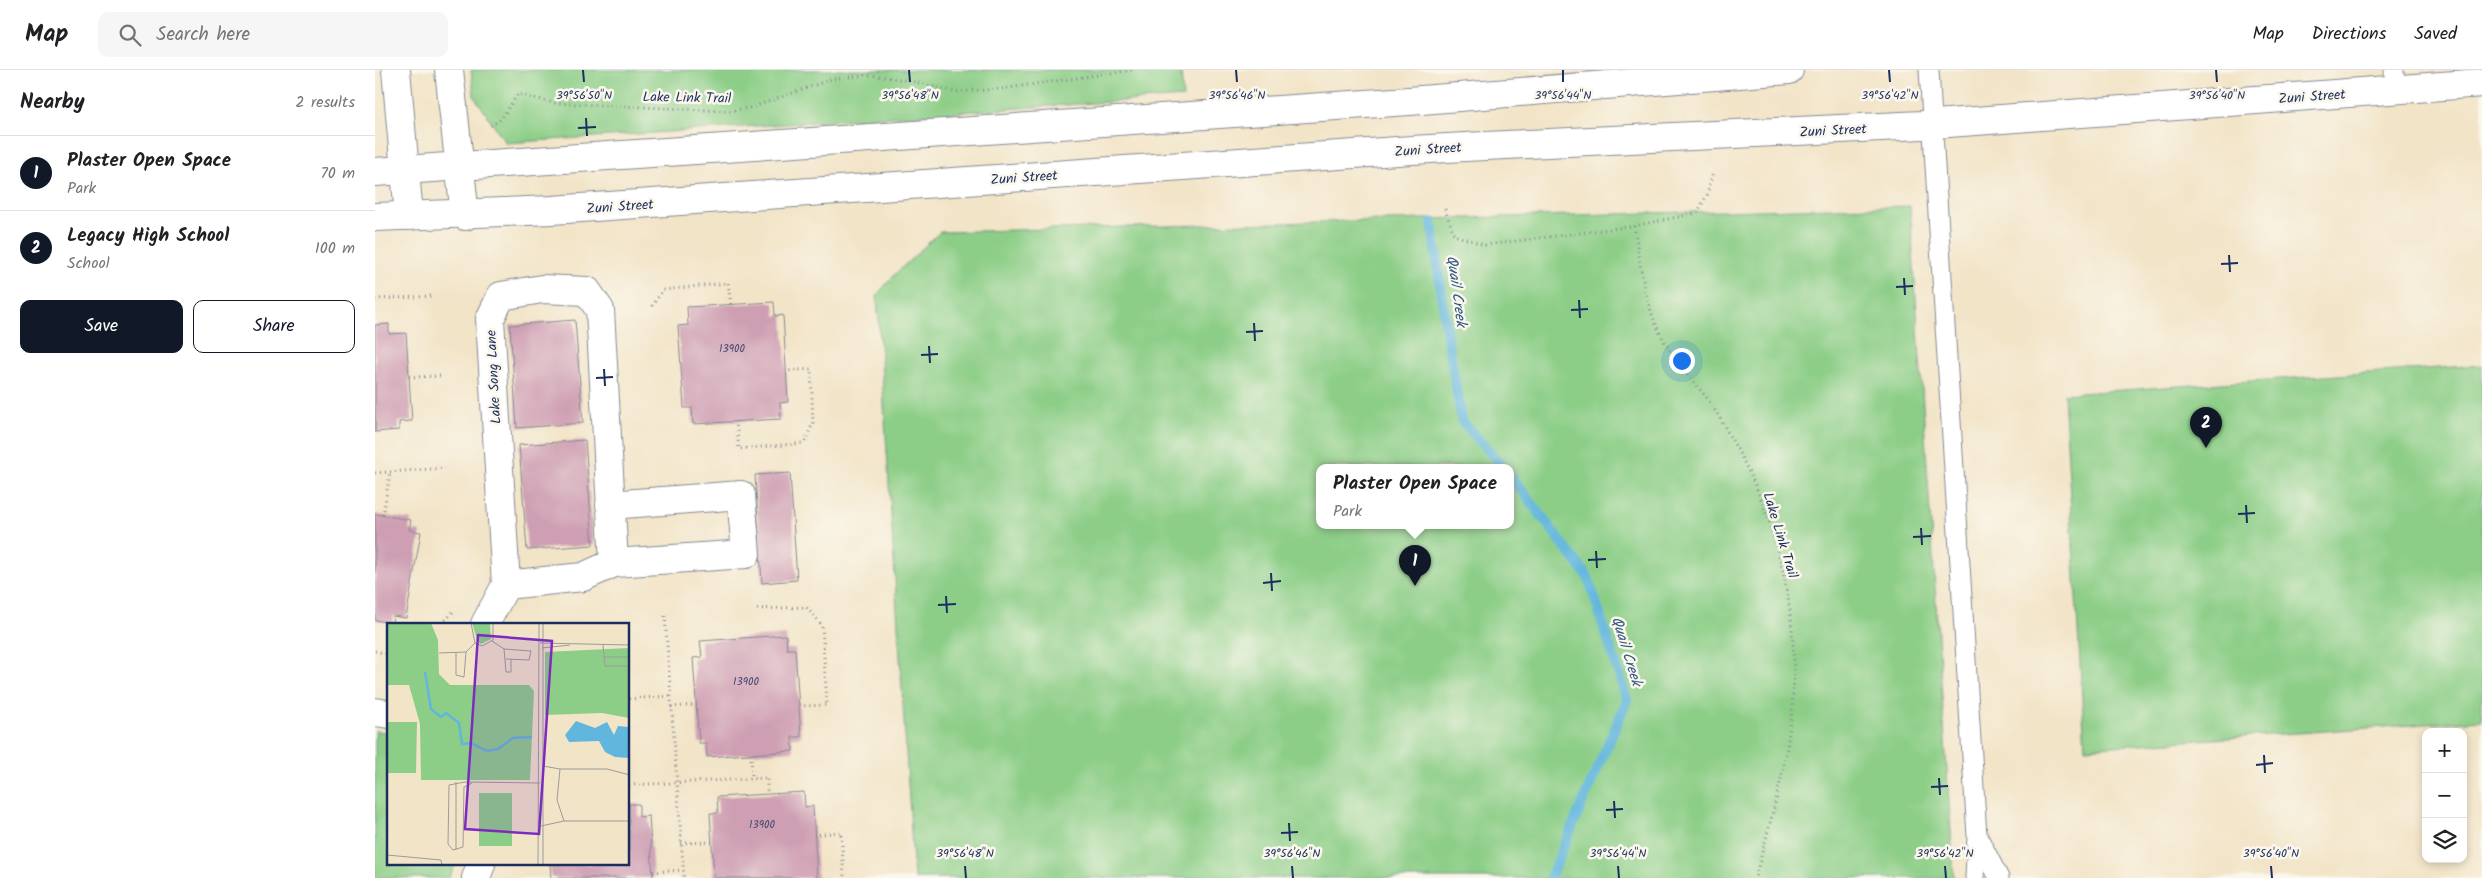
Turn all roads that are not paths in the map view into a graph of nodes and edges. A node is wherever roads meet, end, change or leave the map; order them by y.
1 (396, 70) edge
2 (449, 70) edge
3 (1789, 70) edge
4 (1929, 70) edge
5 (1742, 72) edge
6 (2394, 80) edge
7 (2482, 83) edge
8 (1933, 125) junction
9 (460, 166) junction
10 (404, 170) junction
11 (375, 172) edge
12 (409, 216) junction
13 (465, 216) junction
14 (375, 217) edge
15 (611, 505) junction
16 (614, 563) junction
17 (506, 585) junction
18 (486, 623) edge
19 (1977, 836) junction
20 (480, 866) edge
21 (476, 878) edge
22 (1975, 878) edge
23 (1999, 878) edge

1 - 10 main road
2 - 9 main road
3 - 5 main road
4 - 8 lane
5 - 9 main road, bridge
6 - 7 main road, Zuni Street
6 - 8 main road, Zuni Street
8 - 13 main road, Zuni Street, bridge
8 - 19 lane
9 - 10 main road
9 - 13 main road
10 - 11 main road
10 - 12 main road
12 - 13 main road, Zuni Street
12 - 14 main road, Zuni Street
15 - 16 main road, Lake Song Lane
15 - 16 main road
15 - 17 main road, Lake Song Lane
16 - 17 main road
17 - 18 main road
19 - 22 lane
19 - 23 lane
20 - 21 main road

